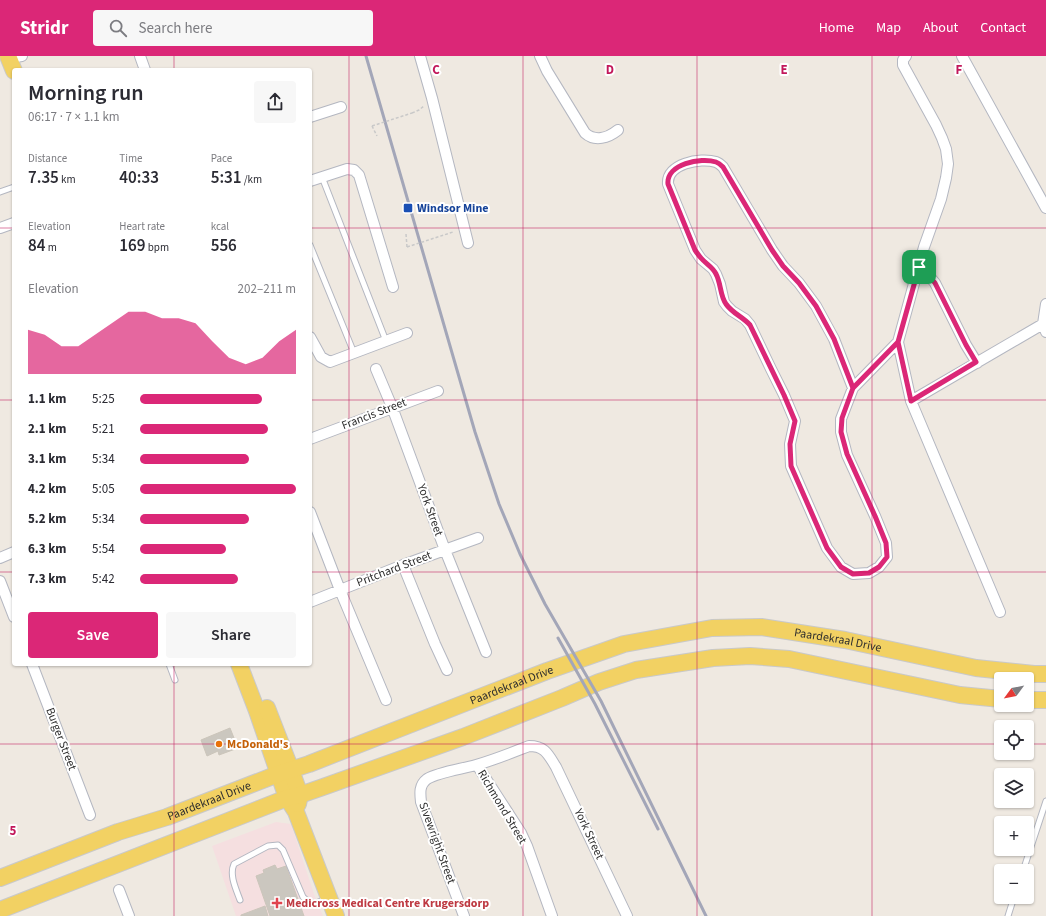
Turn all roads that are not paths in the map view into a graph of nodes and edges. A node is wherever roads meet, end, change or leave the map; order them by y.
1 (140, 56) edge
2 (420, 56) edge
3 (540, 56) edge
4 (906, 56) edge
5 (962, 56) edge
6 (144, 68) edge
7 (341, 107) dead end
8 (312, 116) edge
9 (618, 130) dead end
10 (322, 177) junction
11 (312, 180) edge
12 (12, 188) edge
13 (0, 192) edge
14 (1046, 208) edge
15 (12, 224) edge
16 (0, 228) edge
17 (468, 243) dead end
18 (312, 250) edge
19 (919, 267) junction
20 (392, 287) dead end
21 (1046, 304) edge
22 (1044, 328) edge
23 (407, 333) dead end
24 (312, 340) edge
25 (386, 341) junction
26 (898, 342) junction
27 (354, 353) junction
28 (976, 362) junction
29 (376, 368) dead end
30 (853, 388) junction
31 (438, 391) dead end
32 (911, 401) junction
33 (392, 407) junction
34 (312, 438) edge
35 (312, 517) edge
36 (478, 538) dead end
37 (445, 550) junction
38 (12, 553) edge
39 (0, 558) edge
40 (403, 565) junction
41 (0, 581) edge
42 (340, 590) junction
43 (312, 601) edge
44 (12, 612) edge
45 (1000, 612) dead end
46 (486, 652) dead end
47 (33, 666) edge
48 (170, 666) edge
49 (240, 666) edge
50 (251, 666) edge
51 (447, 670) dead end
52 (1046, 674) edge
53 (175, 680) dead end
54 (994, 698) edge
55 (386, 700) dead end
56 (1034, 700) edge
57 (1046, 700) edge
58 (262, 709) junction
59 (548, 754) joint
60 (477, 765) junction
61 (285, 772) junction
62 (293, 796) junction
63 (1046, 801) edge
64 (90, 815) dead end
65 (1025, 864) edge
66 (0, 878) edge
67 (119, 890) dead end
68 (329, 897) junction
69 (240, 900) dead end
70 (1012, 904) edge
71 (0, 910) edge
72 (129, 916) edge
73 (336, 916) edge
74 (464, 916) edge
75 (552, 916) edge
76 (627, 916) edge
77 (1008, 916) edge

1 - 6 street
2 - 17 street
3 - 9 street
4 - 19 street
5 - 14 street
7 - 8 street
10 - 11 street
10 - 20 street
10 - 25 lane
12 - 13 lane
15 - 16 street
18 - 27 lane
19 - 26 street
19 - 28 street
21 - 22 street
22 - 28 street
23 - 25 street
24 - 27 street
25 - 27 street
26 - 30 street
26 - 32 street
28 - 32 street
29 - 33 street, York Street
30 - 30 street
31 - 33 street, Francis Street
32 - 45 street
33 - 34 street, Francis Street
33 - 37 street, York Street
35 - 42 street
36 - 37 street, Pritchard Street
37 - 40 street, Pritchard Street
37 - 46 street, York Street
38 - 39 street
40 - 42 street, Pritchard Street
40 - 51 street
41 - 44 street
42 - 43 street, Pritchard Street
42 - 55 street
47 - 64 street, Burger Street
48 - 53 lane
49 - 58 main road
50 - 58 main road
52 - 61 main road, Paardekraal Drive
54 - 62 main road, Paardekraal Drive
56 - 57 main road
58 - 61 main road
59 - 60 street, Sivewright Street
59 - 76 street, York Street
60 - 74 street, Sivewright Street
60 - 75 street, Richmond Street
61 - 62 main road
61 - 66 main road, Paardekraal Drive
62 - 68 main road
62 - 71 main road, Paardekraal Drive
63 - 65 lane
67 - 72 street
68 - 69 lane
68 - 73 main road
70 - 77 lane

